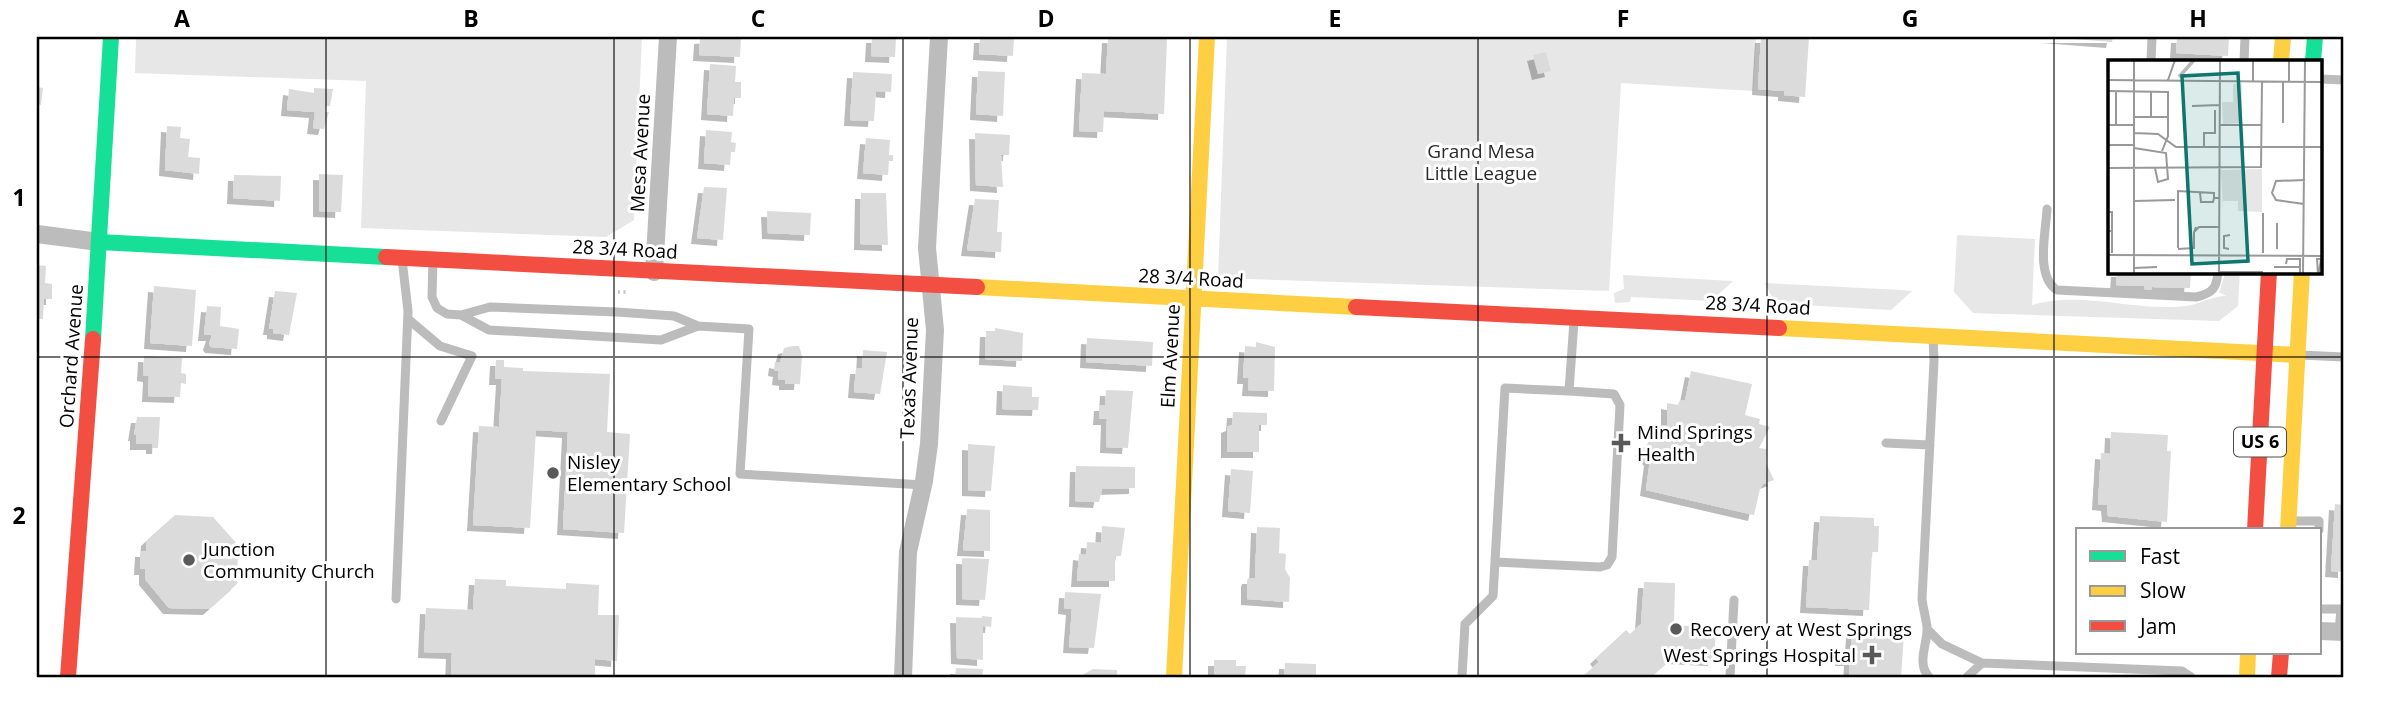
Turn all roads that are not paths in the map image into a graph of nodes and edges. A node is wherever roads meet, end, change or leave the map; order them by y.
1 (111, 37) edge
2 (668, 37) edge
3 (939, 37) edge
4 (1207, 37) edge
5 (2152, 37) edge
6 (2245, 37) edge
7 (2283, 37) edge
8 (2315, 37) edge
9 (2151, 60) edge
10 (2244, 60) edge
11 (2281, 60) edge
12 (2314, 60) edge
13 (2322, 79) edge
14 (2344, 80) edge
15 (2047, 209) dead end
16 (37, 234) edge
17 (99, 242) junction
18 (402, 259) junction
19 (433, 260) junction
20 (654, 272) junction
21 (2218, 273) edge
22 (2269, 273) edge
23 (2302, 273) edge
24 (930, 286) junction
25 (1194, 299) junction
26 (461, 315) junction
27 (1574, 317) junction
28 (408, 319) junction
29 (698, 326) junction
30 (1933, 335) junction
31 (2264, 353) junction
32 (2298, 355) junction
33 (2344, 357) edge
34 (1569, 391) junction
35 (441, 421) dead end
36 (1886, 443) dead end
37 (1930, 445) junction
38 (923, 485) junction
39 (2256, 510) junction
40 (2288, 525) edge
41 (2255, 528) edge
42 (2261, 528) edge
43 (2319, 528) edge
44 (1495, 562) junction
45 (396, 599) dead end
46 (1734, 600) dead end
47 (2322, 608) edge
48 (1927, 629) junction
49 (2322, 631) edge
50 (2342, 632) edge
51 (2248, 654) edge
52 (2281, 654) edge
53 (1982, 663) junction
54 (68, 677) edge
55 (903, 677) edge
56 (1174, 677) edge
57 (1462, 677) edge
58 (1730, 677) edge
59 (1930, 677) edge
60 (1967, 677) edge
61 (2192, 677) edge
62 (2247, 677) edge
63 (2279, 677) edge

1 - 17 street, Orchard Avenue
2 - 20 street, Mesa Avenue
3 - 24 street, Texas Avenue
4 - 25 street, Elm Avenue
5 - 9 lane
6 - 10 lane
7 - 11 street
8 - 12 street
13 - 14 lane
15 - 21 lane
16 - 17 street, 28 3/4 Road
17 - 18 street, 28 3/4 Road
17 - 54 street, Orchard Avenue
18 - 19 street, 28 3/4 Road
18 - 28 lane
19 - 20 street, 28 3/4 Road
19 - 26 lane
20 - 24 street, 28 3/4 Road
22 - 31 street, US 6
23 - 32 street, US 6
24 - 25 street, 28 3/4 Road
24 - 38 street, Texas Avenue
25 - 27 street, 28 3/4 Road
25 - 56 street, Elm Avenue
26 - 29 lane
26 - 29 lane
27 - 30 street, 28 3/4 Road
27 - 34 lane
28 - 35 lane
28 - 45 lane
29 - 38 lane
30 - 31 street, 28 3/4 Road
30 - 37 lane
31 - 32 street, 28 3/4 Road
31 - 39 street, US 6
32 - 33 lane, 28 3/4 Road
32 - 40 street, US 6
34 - 44 lane
34 - 44 lane
36 - 37 lane
37 - 48 lane
38 - 55 street, Texas Avenue
39 - 41 street, US 6
39 - 42 street
40 - 43 lane
44 - 57 lane
46 - 58 lane
47 - 50 lane
48 - 53 lane
48 - 59 lane
49 - 50 street
51 - 62 street
52 - 63 street
53 - 60 lane
53 - 61 lane

